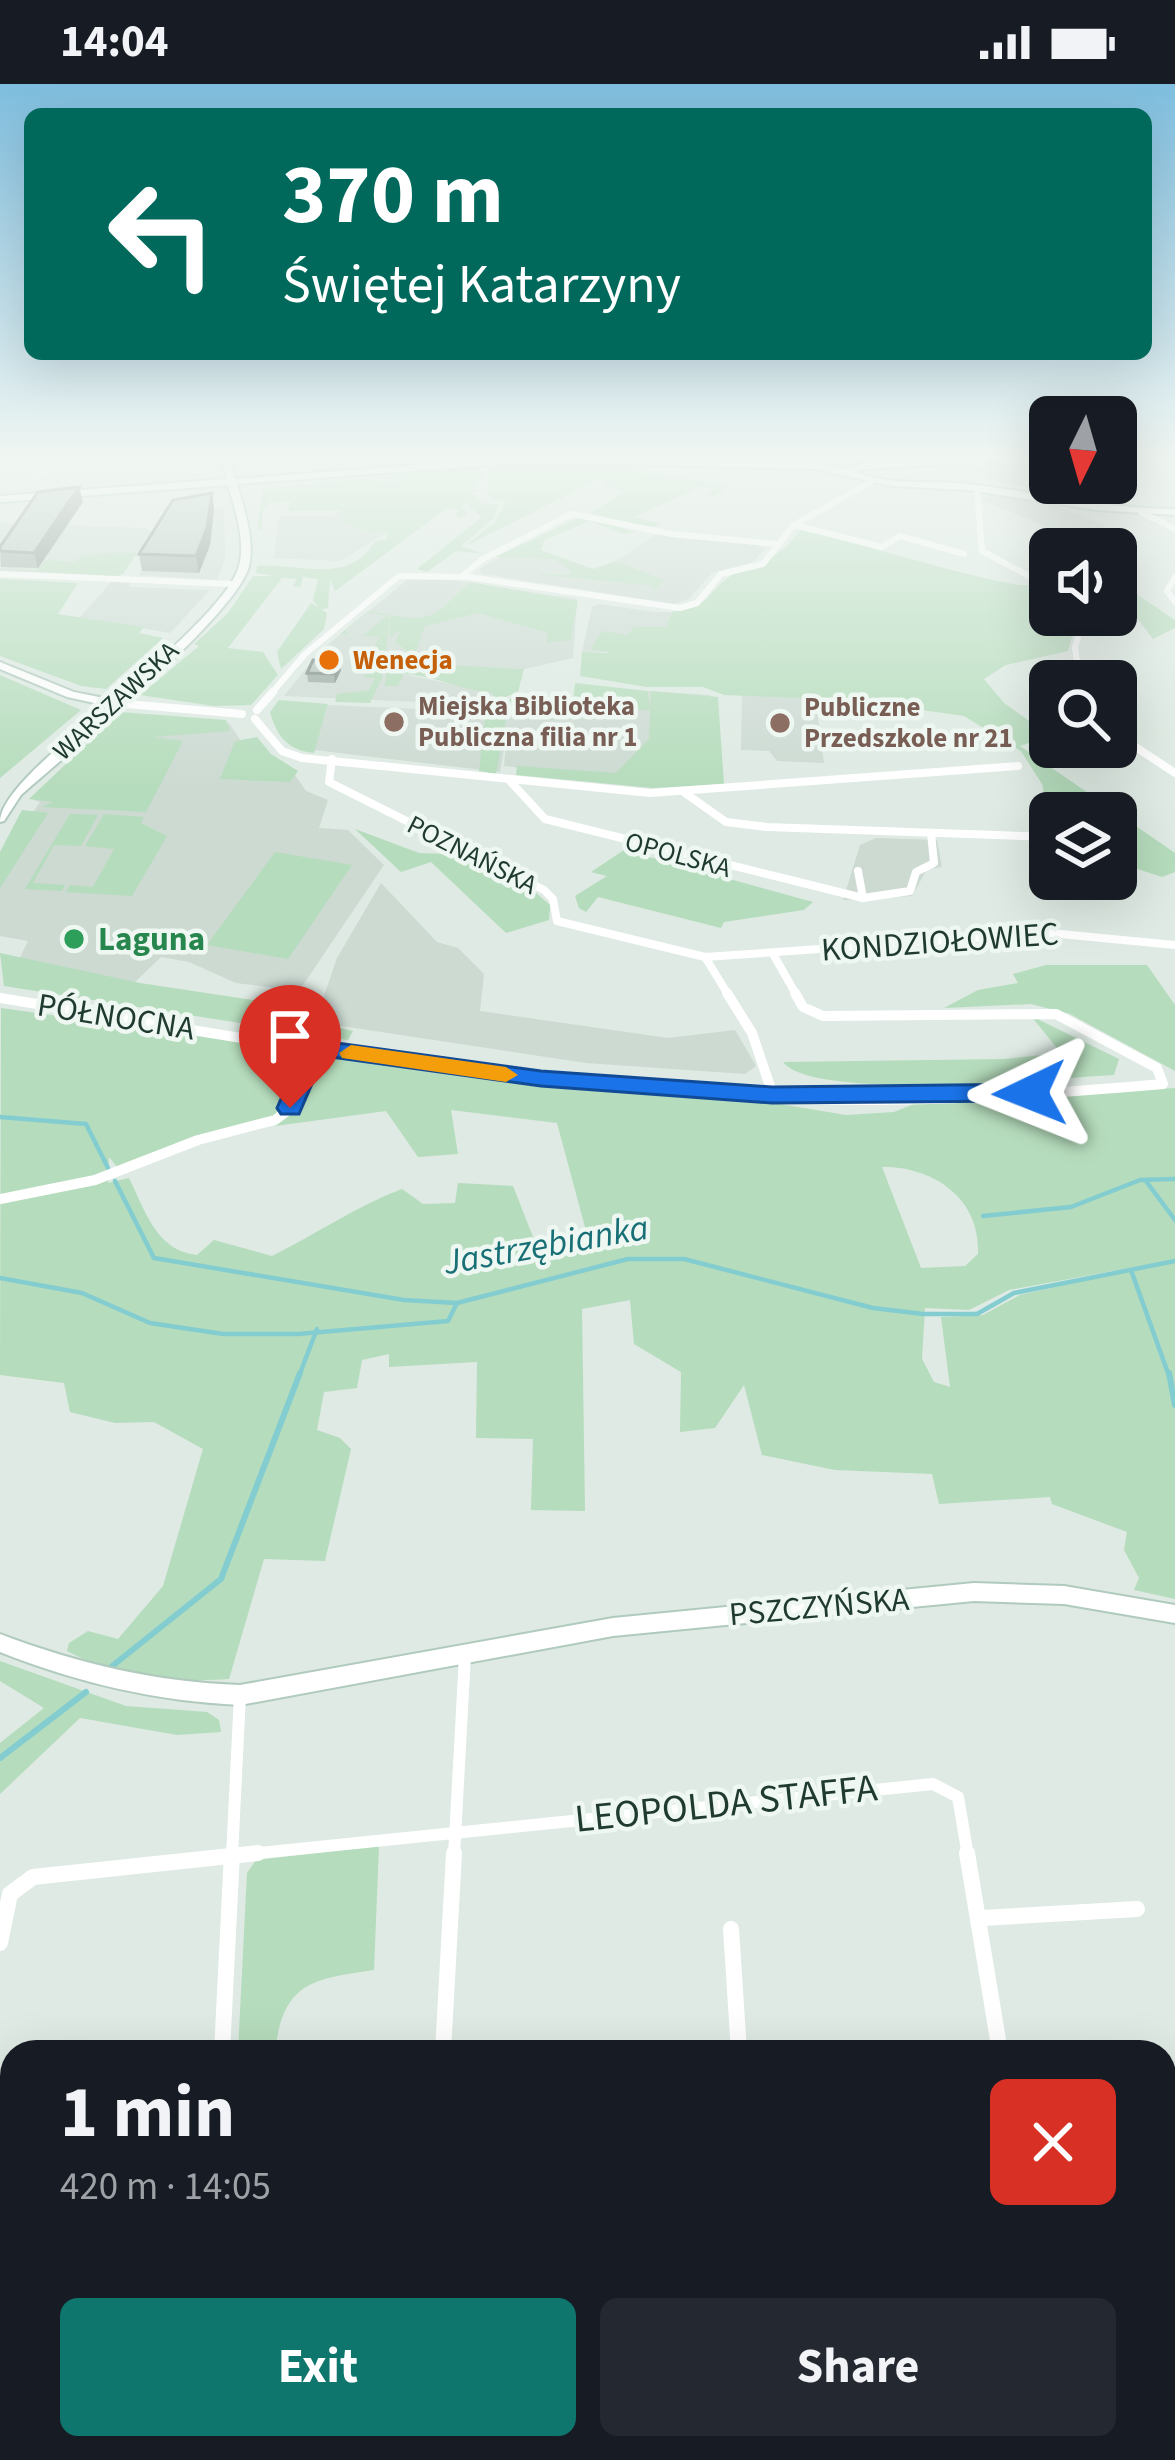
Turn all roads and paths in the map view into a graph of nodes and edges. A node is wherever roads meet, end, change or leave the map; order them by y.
1 (242, 566) edge
2 (475, 566) edge
3 (755, 566) edge
4 (0, 574) edge
5 (461, 577) junction
6 (1175, 577) edge
7 (233, 584) junction
8 (1175, 602) edge
9 (0, 665) edge
10 (112, 703) junction
11 (256, 714) junction
12 (1137, 748) edge
13 (332, 759) junction
14 (1018, 766) dead end
15 (1175, 773) edge
16 (510, 781) junction
17 (685, 793) junction
18 (0, 818) edge
19 (931, 833) junction
20 (1029, 836) edge
21 (858, 871) dead end
22 (863, 898) junction
23 (1175, 945) edge
24 (773, 954) junction
25 (705, 957) junction
26 (0, 998) edge
27 (315, 1048) junction
28 (772, 1095) junction
29 (0, 1198) edge
30 (1175, 1614) edge
31 (0, 1643) edge
32 (465, 1655) junction
33 (240, 1695) junction
34 (454, 1832) junction
35 (232, 1855) junction
36 (1137, 1909) dead end
37 (982, 1918) junction
38 (731, 1929) dead end
39 (0, 1943) edge
40 (224, 2040) edge
41 (444, 2040) edge
42 (738, 2040) edge
43 (998, 2040) edge

1 - 7 main road, WARSZAWSKA
2 - 5 street
3 - 5 street
4 - 7 street
5 - 11 street
6 - 8 street
7 - 10 main road, WARSZAWSKA
9 - 10 main road
10 - 11 street
10 - 18 main road, WARSZAWSKA
11 - 13 street
12 - 15 street
13 - 16 street, OPOLSKA
13 - 25 street, POZNAŃSKA
14 - 17 street, OPOLSKA
16 - 17 street, OPOLSKA
16 - 22 street, OPOLSKA
17 - 19 street, OPOLSKA
19 - 20 street, OPOLSKA
19 - 22 street, OPOLSKA
21 - 22 street
23 - 24 street, KONDZIOŁOWIEC
24 - 25 street, KONDZIOŁOWIEC
24 - 28 street, PÓŁNOCNA
25 - 28 street
26 - 27 street, PÓŁNOCNA
27 - 28 street, PÓŁNOCNA
27 - 29 street
30 - 32 main road, PSZCZYŃSKA
31 - 33 main road, PSZCZYŃSKA
32 - 33 main road, PSZCZYŃSKA
32 - 34 street
33 - 35 street
34 - 35 street, LEOPOLDA STAFFA
34 - 37 street, LEOPOLDA STAFFA
34 - 41 street
35 - 39 street, LEOPOLDA STAFFA
35 - 40 street
36 - 37 street
37 - 43 street, LEOPOLDA STAFFA
38 - 42 street

